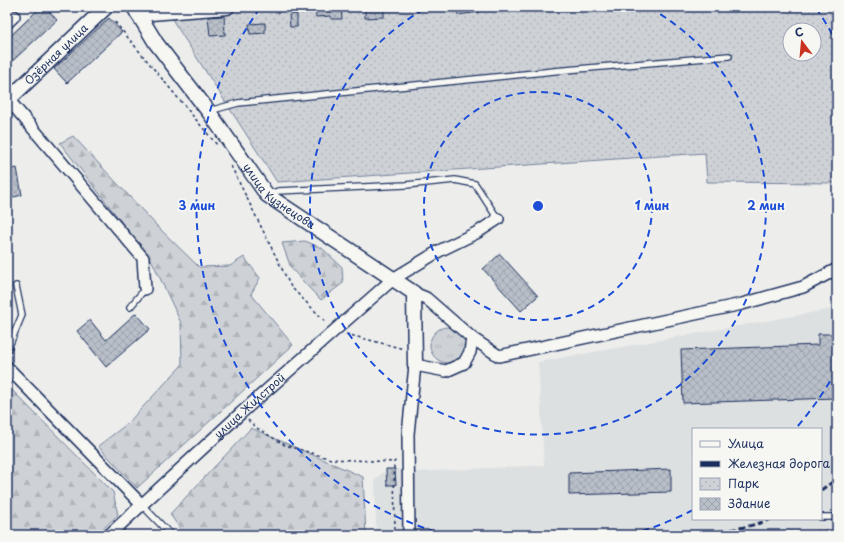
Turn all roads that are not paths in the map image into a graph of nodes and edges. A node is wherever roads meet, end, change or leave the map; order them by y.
1 (106, 7) edge
2 (227, 7) edge
3 (136, 11) edge
4 (729, 56) dead end
5 (8, 99) edge
6 (209, 112) junction
7 (267, 195) junction
8 (498, 220) joint
9 (837, 269) edge
10 (393, 279) junction
11 (16, 286) dead end
12 (414, 293) junction
13 (130, 307) dead end
14 (472, 338) junction
15 (7, 351) edge
16 (415, 365) junction
17 (7, 367) edge
18 (142, 504) junction
19 (822, 517) edge
20 (837, 517) edge
21 (109, 535) edge
22 (171, 535) edge
23 (409, 535) edge

1 - 5 street, Озёрная улица
2 - 3 street
3 - 6 street, улица Кузнецова
4 - 6 lane
5 - 13 lane
6 - 7 street, улица Кузнецова
7 - 8 lane
7 - 10 street, улица Кузнецова
8 - 10 street, улица Жилстрой
9 - 14 street
10 - 12 street, улица Кузнецова
10 - 18 street, улица Жилстрой
11 - 15 lane
12 - 14 street
12 - 16 street
14 - 16 street
16 - 23 street
17 - 18 street
18 - 21 street, улица Жилстрой
18 - 22 lane
19 - 20 lane

